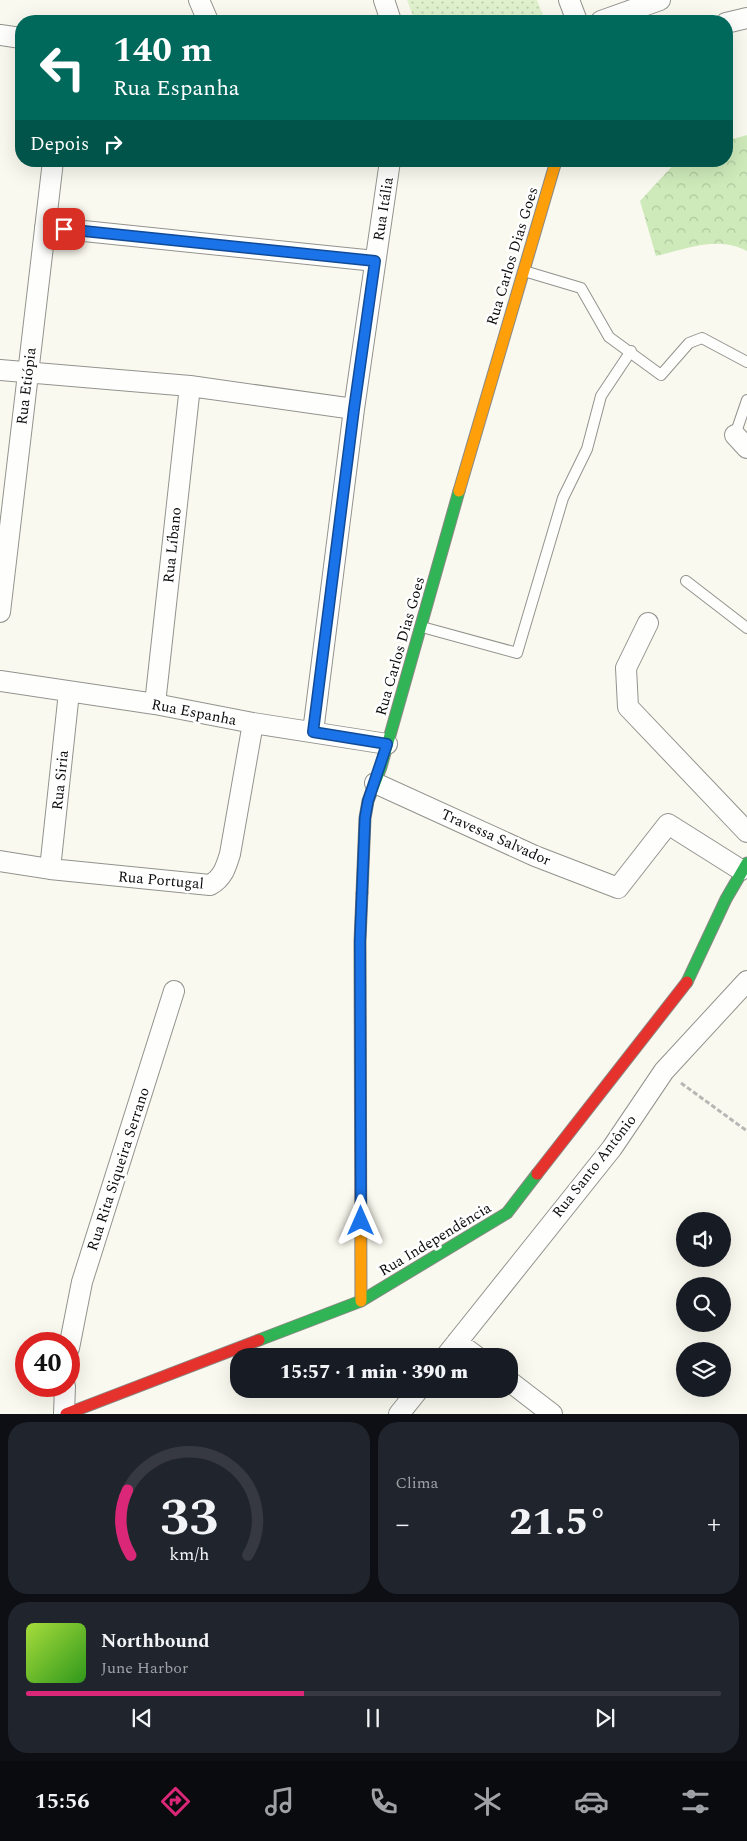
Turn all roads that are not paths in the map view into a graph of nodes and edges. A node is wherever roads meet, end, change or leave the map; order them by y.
1 (199, 0) edge
2 (384, 0) edge
3 (569, 0) edge
4 (660, 0) edge
5 (205, 15) edge
6 (389, 15) edge
7 (575, 15) edge
8 (618, 15) edge
9 (747, 18) edge
10 (733, 21) edge
11 (0, 35) edge
12 (15, 37) edge
13 (52, 167) edge
14 (389, 167) edge
15 (554, 167) edge
16 (45, 227) junction
17 (375, 261) junction
18 (523, 271) junction
19 (631, 351) junction
20 (747, 362) edge
21 (0, 370) edge
22 (27, 373) junction
23 (190, 386) junction
24 (747, 400) edge
25 (354, 409) junction
26 (741, 442) edge
27 (686, 581) dead end
28 (0, 612) edge
29 (648, 623) dead end
30 (421, 626) junction
31 (747, 628) edge
32 (0, 680) edge
33 (69, 692) junction
34 (155, 704) junction
35 (253, 722) junction
36 (313, 732) junction
37 (387, 744) junction
38 (375, 783) junction
39 (747, 832) edge
40 (0, 862) edge
41 (744, 867) edge
42 (50, 869) junction
43 (747, 981) edge
44 (174, 991) dead end
45 (361, 1301) junction
46 (72, 1332) edge
47 (453, 1348) edge
48 (518, 1388) edge
49 (65, 1397) edge
50 (412, 1398) edge
51 (65, 1414) edge
52 (399, 1414) edge
53 (552, 1414) edge

1 - 5 street
2 - 6 street
3 - 7 street
4 - 8 street
9 - 10 street
11 - 12 street
13 - 16 street, Rua Etiópia
14 - 17 street, Rua Itália
15 - 18 street, Rua Carlos Dias Goes
16 - 17 street
16 - 22 street, Rua Etiópia
17 - 25 street, Rua Itália
18 - 19 lane
18 - 30 street, Rua Carlos Dias Goes
19 - 20 lane
19 - 30 lane
21 - 22 street
22 - 23 street
22 - 28 street, Rua Etiópia
23 - 25 street
23 - 34 street, Rua Líbano
24 - 26 lane
25 - 36 street, Rua Itália
27 - 31 lane
29 - 39 street
30 - 37 street, Rua Carlos Dias Goes
32 - 33 street, Rua Espanha
33 - 34 street, Rua Espanha
33 - 42 street, Rua Siria
34 - 35 street, Rua Espanha
35 - 36 street, Rua Espanha
35 - 42 street, Rua Portugal
36 - 37 street, Rua Espanha
37 - 38 street, Rua Carlos Dias Goes
38 - 41 street, Travessa Salvador
38 - 45 street, Rua Carlos Dias Goes
40 - 42 street, Rua Portugal
41 - 45 street, Rua Independência
43 - 47 street, Rua Santo Antônio
44 - 46 street, Rua Rita Siqueira Serrano
45 - 51 street, Rua Independência
48 - 53 street
49 - 51 street
50 - 52 street

